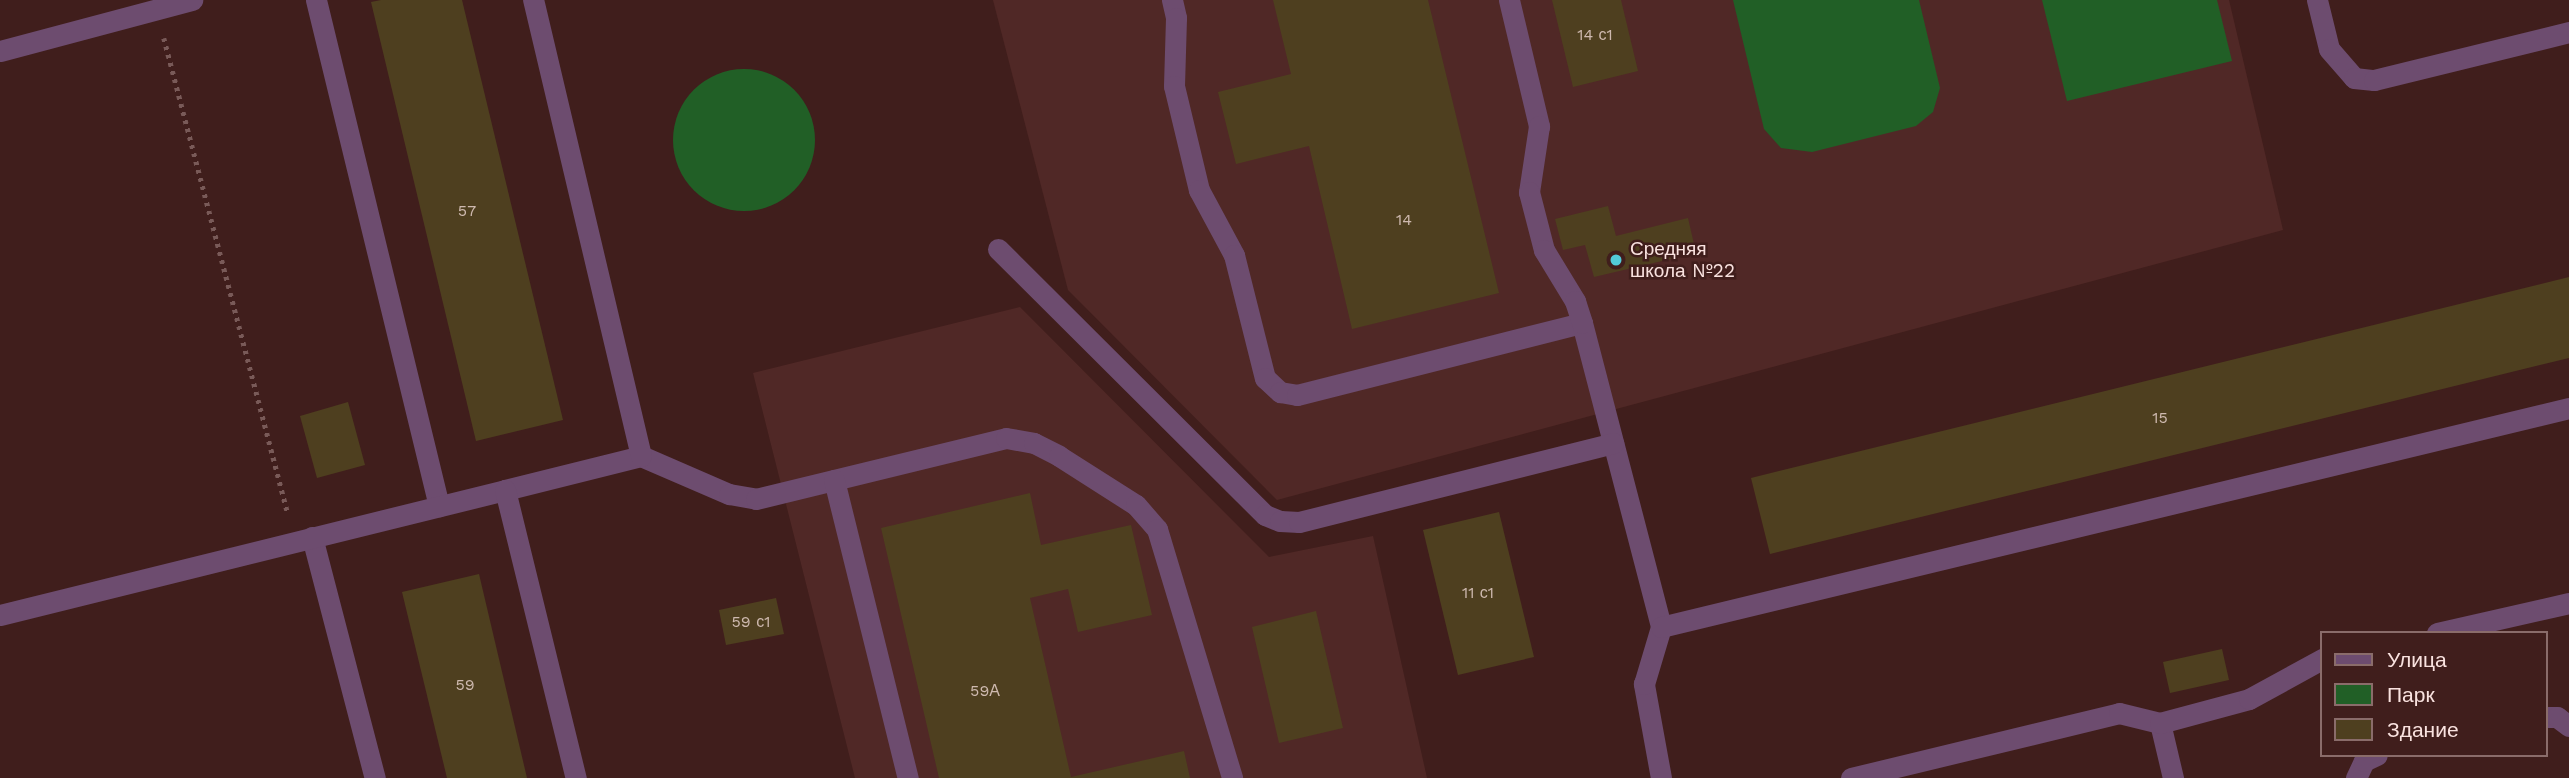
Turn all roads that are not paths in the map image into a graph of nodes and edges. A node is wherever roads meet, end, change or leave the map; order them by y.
1 (191, 0) edge
2 (316, 0) edge
3 (533, 0) edge
4 (1172, 0) edge
5 (1509, 0) edge
6 (2317, 0) edge
7 (2569, 32) edge
8 (0, 51) edge
9 (998, 249) dead end
10 (1582, 323) junction
11 (2569, 408) edge
12 (1613, 443) junction
13 (641, 456) junction
14 (834, 480) junction
15 (505, 490) junction
16 (439, 506) junction
17 (312, 537) junction
18 (2569, 603) edge
19 (0, 615) edge
20 (1661, 627) junction
21 (2446, 631) edge
22 (2320, 660) edge
23 (2548, 717) edge
24 (2160, 723) junction
25 (2569, 726) edge
26 (2373, 757) edge
27 (375, 778) edge
28 (576, 778) edge
29 (908, 778) edge
30 (1232, 778) edge
31 (1661, 778) edge
32 (1851, 778) edge
33 (2173, 778) edge
34 (2356, 778) edge

1 - 8 lane
2 - 16 lane
3 - 13 lane
4 - 10 lane
5 - 10 lane
6 - 7 lane
9 - 12 lane
10 - 12 lane
11 - 20 lane
12 - 20 lane
13 - 14 lane
13 - 15 lane
14 - 29 lane
14 - 30 lane
15 - 16 lane
15 - 28 lane
16 - 17 lane
17 - 19 lane
17 - 27 lane
18 - 21 lane
20 - 31 lane
22 - 24 lane
23 - 25 lane
24 - 32 lane
24 - 33 lane
26 - 34 lane

